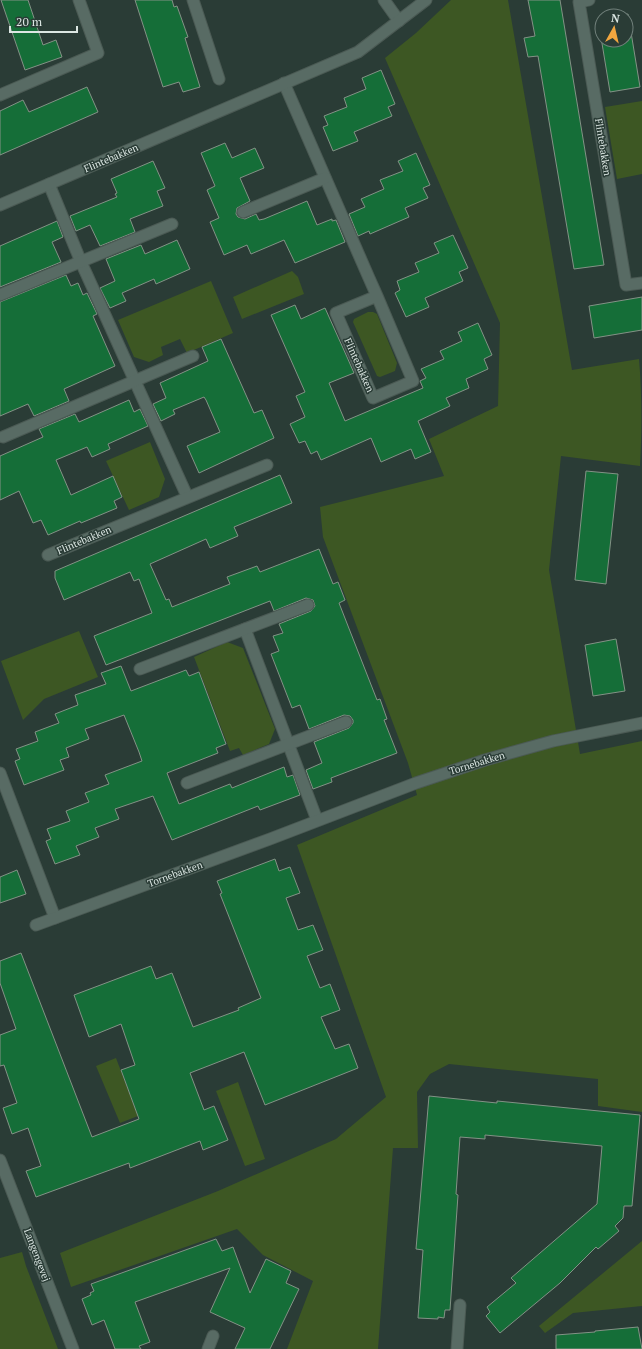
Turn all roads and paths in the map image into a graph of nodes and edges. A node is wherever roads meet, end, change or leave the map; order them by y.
1 (79, 0) edge
2 (193, 0) edge
3 (384, 0) edge
4 (426, 0) edge
5 (589, 0) edge
6 (399, 21) junction
7 (219, 80) dead end
8 (284, 83) junction
9 (0, 95) edge
10 (325, 178) junction
11 (49, 184) junction
12 (0, 205) edge
13 (243, 212) dead end
14 (172, 224) dead end
15 (81, 262) junction
16 (642, 283) edge
17 (0, 296) edge
18 (377, 296) junction
19 (193, 356) dead end
20 (135, 381) junction
21 (3, 437) dead end
22 (267, 465) dead end
23 (187, 496) junction
24 (48, 555) dead end
25 (308, 605) dead end
26 (245, 629) junction
27 (140, 669) dead end
28 (346, 722) dead end
29 (642, 723) edge
30 (289, 744) junction
31 (0, 773) edge
32 (187, 783) dead end
33 (317, 820) junction
34 (55, 918) junction
35 (36, 926) dead end
36 (0, 1160) edge
37 (460, 1304) dead end
38 (213, 1336) dead end
39 (73, 1349) edge
40 (208, 1349) edge
41 (457, 1349) edge

1 - 9 street
2 - 7 street
3 - 6 street
4 - 6 street, Flintebakken
5 - 16 street, Flintebakken
6 - 8 street, Flintebakken
8 - 10 street, Flintebakken
8 - 11 street, Flintebakken
10 - 13 street
10 - 18 street, Flintebakken
11 - 12 street, Flintebakken
11 - 15 street
14 - 15 street
15 - 17 street
15 - 20 street
18 - 18 street, Flintebakken
19 - 20 street
20 - 21 street
20 - 23 street
22 - 23 street, Flintebakken
23 - 24 street, Flintebakken
25 - 26 street
26 - 27 street
26 - 30 street
28 - 30 street
29 - 33 street, Tornebakken
30 - 32 street
30 - 33 street
31 - 34 street
33 - 34 street, Tornebakken
34 - 35 street, Tornebakken
36 - 39 street, Langengevej
37 - 41 street
38 - 40 street

